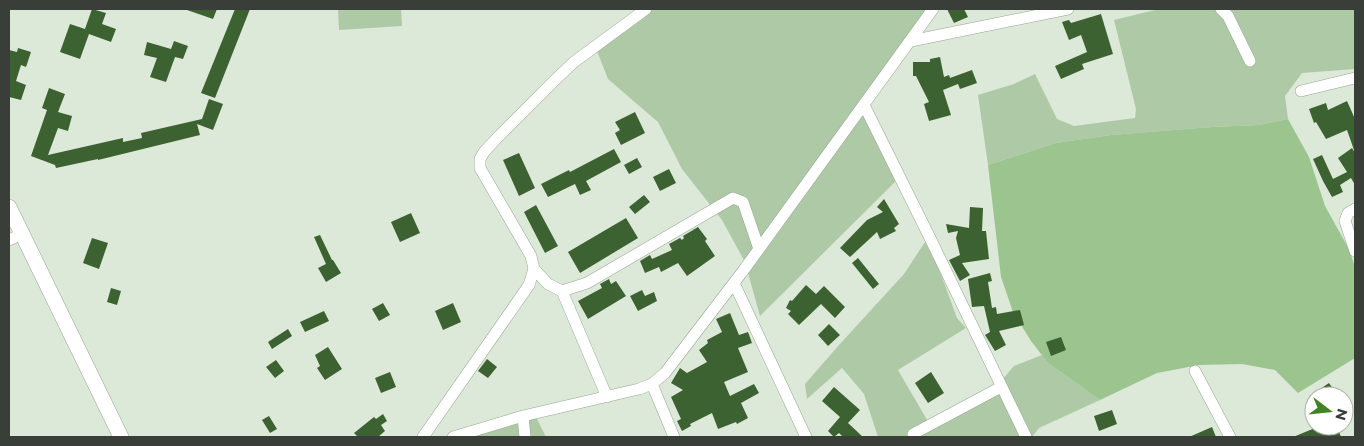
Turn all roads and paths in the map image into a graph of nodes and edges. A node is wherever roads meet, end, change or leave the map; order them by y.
1 (646, 9) edge
2 (933, 9) edge
3 (1068, 9) edge
4 (1221, 9) edge
5 (911, 41) junction
6 (1250, 60) dead end
7 (1355, 78) edge
8 (1301, 92) dead end
9 (864, 105) junction
10 (9, 207) edge
11 (1355, 209) edge
12 (15, 237) edge
13 (759, 248) junction
14 (1355, 251) edge
15 (534, 270) junction
16 (734, 283) junction
17 (562, 291) junction
18 (1195, 371) dead end
19 (652, 384) junction
20 (1001, 387) junction
21 (607, 397) junction
22 (523, 416) junction
23 (913, 434) dead end
24 (121, 437) edge
25 (422, 437) edge
26 (453, 437) edge
27 (524, 437) edge
28 (674, 437) edge
29 (806, 437) edge
30 (1026, 437) edge
31 (1230, 437) edge

1 - 15 street
2 - 5 street
3 - 5 street
4 - 6 street
5 - 9 street
7 - 8 street
9 - 13 street
9 - 20 street
10 - 12 main road
11 - 14 street
12 - 24 main road
13 - 16 street
13 - 17 street
15 - 17 street
15 - 25 street
16 - 19 street
16 - 29 street
17 - 21 street
18 - 31 street
19 - 21 street
19 - 28 street
20 - 23 street
20 - 30 street
21 - 22 street
22 - 26 street
22 - 27 street

